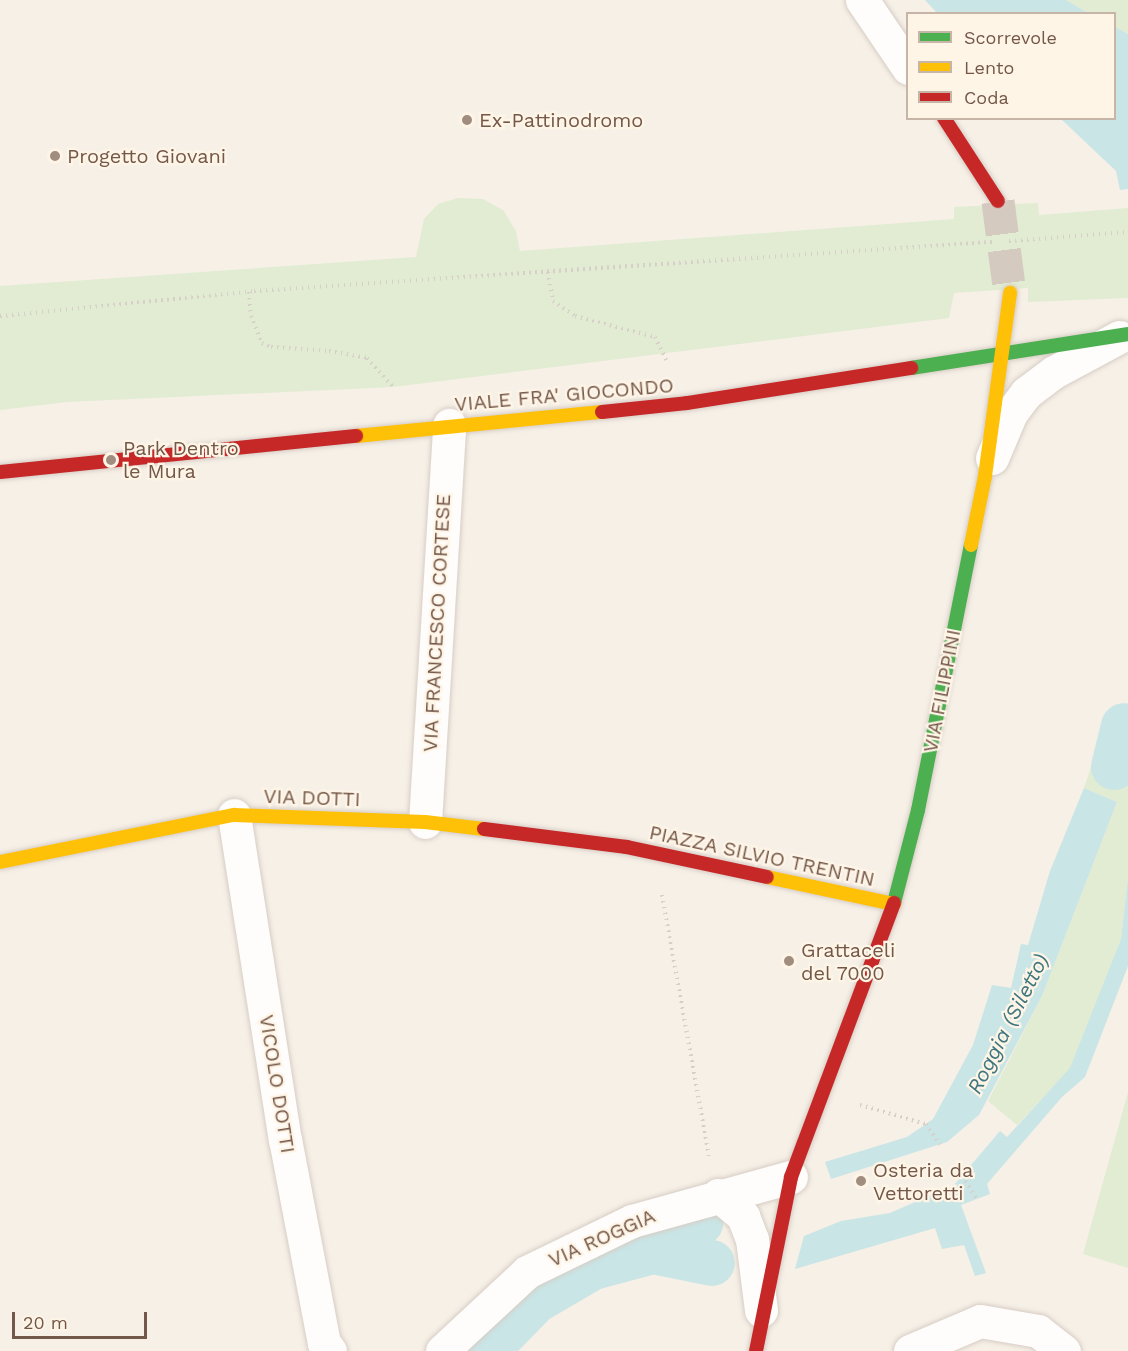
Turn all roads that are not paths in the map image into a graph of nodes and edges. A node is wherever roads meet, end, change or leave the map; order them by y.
1 (862, 0) edge
2 (906, 65) edge
3 (945, 120) edge
4 (998, 201) tunnel mouth
5 (1010, 293) tunnel mouth
6 (1126, 334) edge
7 (1001, 354) junction
8 (448, 425) junction
9 (0, 472) edge
10 (985, 476) junction
11 (234, 815) junction
12 (425, 822) junction
13 (627, 847) joint
14 (0, 862) edge
15 (894, 904) junction
16 (791, 1178) junction
17 (718, 1195) junction
18 (761, 1310) junction
19 (330, 1351) edge
20 (442, 1351) edge
21 (756, 1351) edge
22 (910, 1351) edge
23 (1064, 1351) edge

1 - 2 street
3 - 4 street
5 - 7 street, VIA FILIPPINI
6 - 7 street, VIALE FRA' GIOCONDO
6 - 10 street, VIA FILIPPINI
7 - 8 street, VIALE FRA' GIOCONDO
7 - 10 street, VIA FILIPPINI
8 - 9 street, VIALE FRA' GIOCONDO
8 - 12 street, VIA FRANCESCO CORTESE
10 - 15 street, VIA FILIPPINI
11 - 12 street, VIA DOTTI
11 - 14 street, VIA DOTTI
11 - 19 street, VICOLO DOTTI
12 - 13 street, VIA DOTTI
13 - 15 street, PIAZZA SILVIO TRENTIN
15 - 16 street, PIAZZA SILVIO TRENTIN
16 - 17 street, VIA ROGGIA
16 - 18 street, PIAZZA SILVIO TRENTIN
17 - 18 street
17 - 20 street, VIA ROGGIA
18 - 21 street, PIAZZA SILVIO TRENTIN
22 - 23 street

